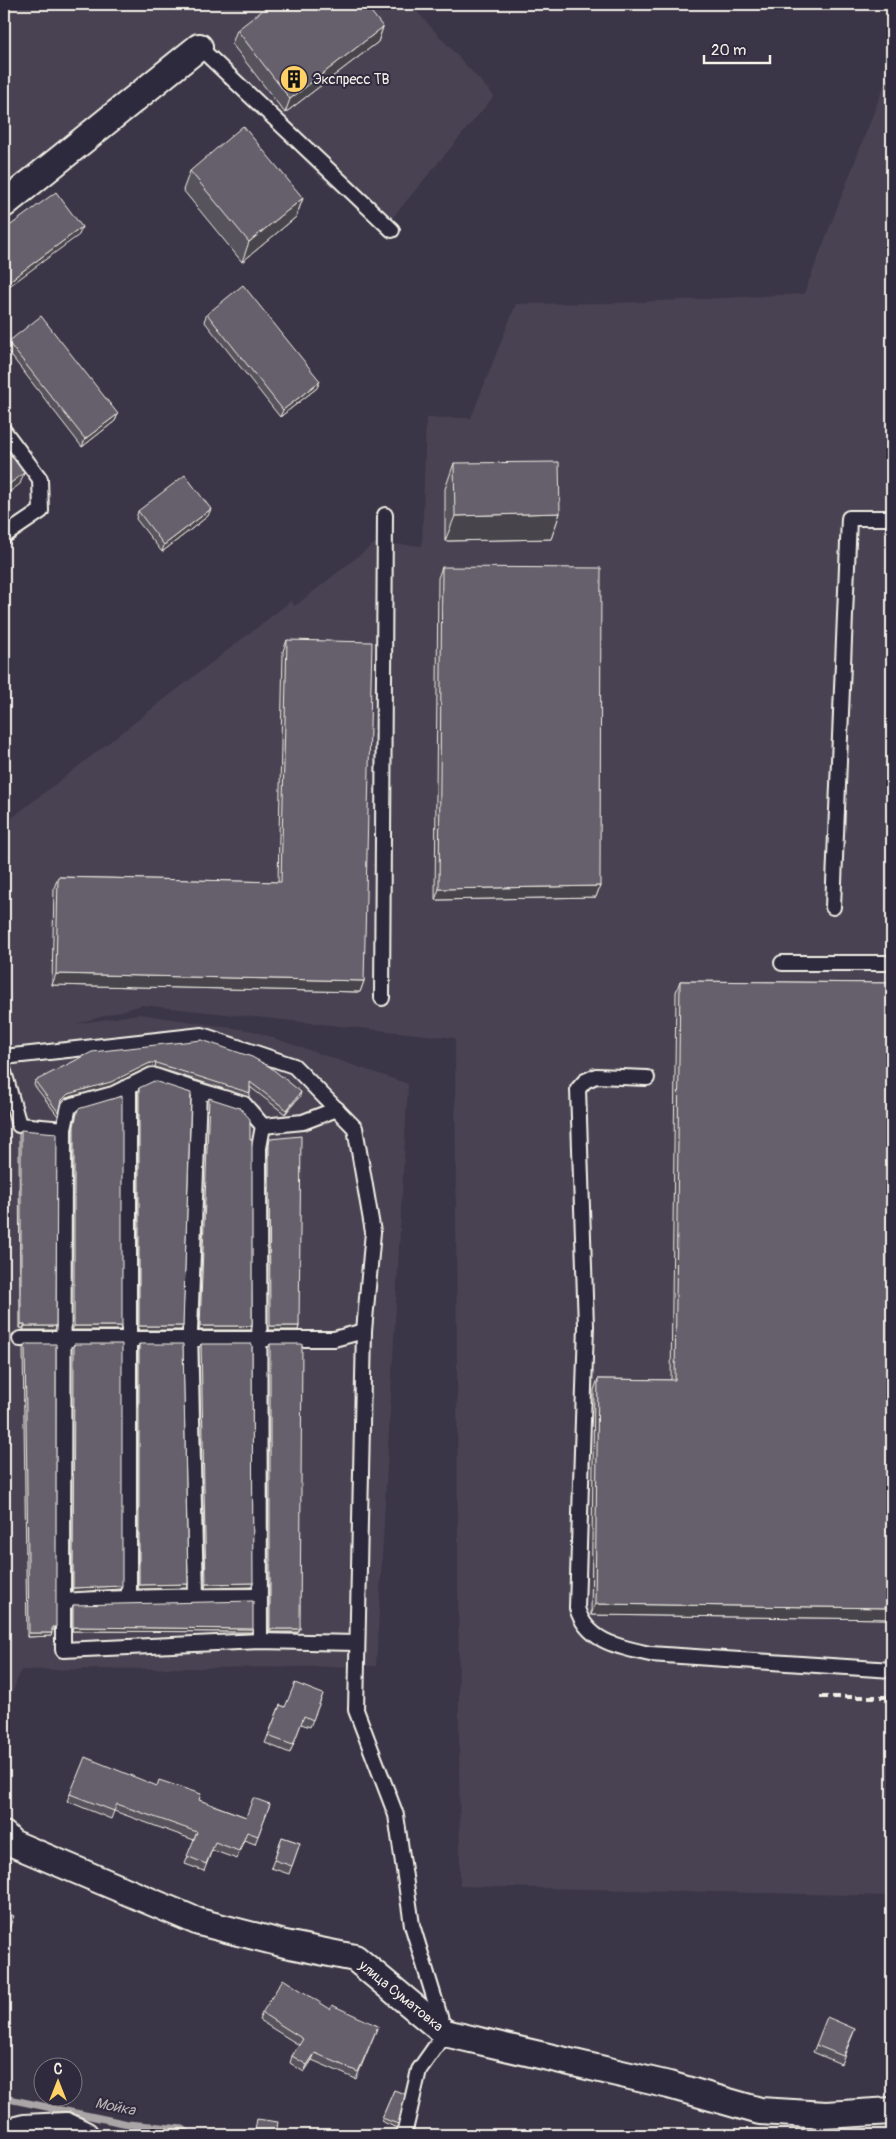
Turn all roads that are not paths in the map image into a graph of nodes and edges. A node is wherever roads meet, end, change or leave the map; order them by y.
1 (199, 47) joint
2 (4, 204) edge
3 (392, 230) dead end
4 (4, 431) edge
5 (385, 515) dead end
6 (892, 518) edge
7 (4, 536) edge
8 (832, 907) dead end
9 (782, 963) dead end
10 (892, 963) edge
11 (382, 998) dead end
12 (4, 1057) edge
13 (4, 1072) edge
14 (647, 1078) dead end
15 (129, 1086) junction
16 (190, 1088) junction
17 (337, 1109) junction
18 (263, 1126) junction
19 (64, 1129) junction
20 (364, 1332) junction
21 (20, 1339) dead end
22 (63, 1339) junction
23 (129, 1339) junction
24 (190, 1339) junction
25 (259, 1339) junction
26 (196, 1596) junction
27 (259, 1596) junction
28 (129, 1597) junction
29 (63, 1601) junction
30 (260, 1641) junction
31 (357, 1643) junction
32 (892, 1670) edge
33 (8, 1839) edge
34 (444, 2033) junction
35 (892, 2110) edge
36 (4, 2132) edge
37 (85, 2135) edge
38 (404, 2135) edge

1 - 2 street
1 - 3 lane
4 - 7 lane
5 - 11 lane
6 - 8 lane
9 - 10 lane
12 - 17 lane
13 - 19 lane
14 - 32 lane
15 - 16 lane
15 - 19 lane
15 - 23 lane
16 - 18 lane
16 - 24 lane
17 - 18 lane
17 - 20 lane
18 - 25 lane
19 - 22 lane
20 - 25 lane
20 - 31 lane
21 - 22 lane
22 - 23 lane
22 - 29 lane
23 - 24 lane
23 - 28 lane
24 - 25 lane
24 - 26 lane
25 - 27 lane
26 - 27 lane
26 - 28 lane
27 - 30 lane
28 - 29 lane
29 - 30 lane
30 - 31 lane
31 - 34 lane
33 - 34 street, улица Суматовка
34 - 35 street, улица Суматовка
34 - 38 lane
36 - 37 street

